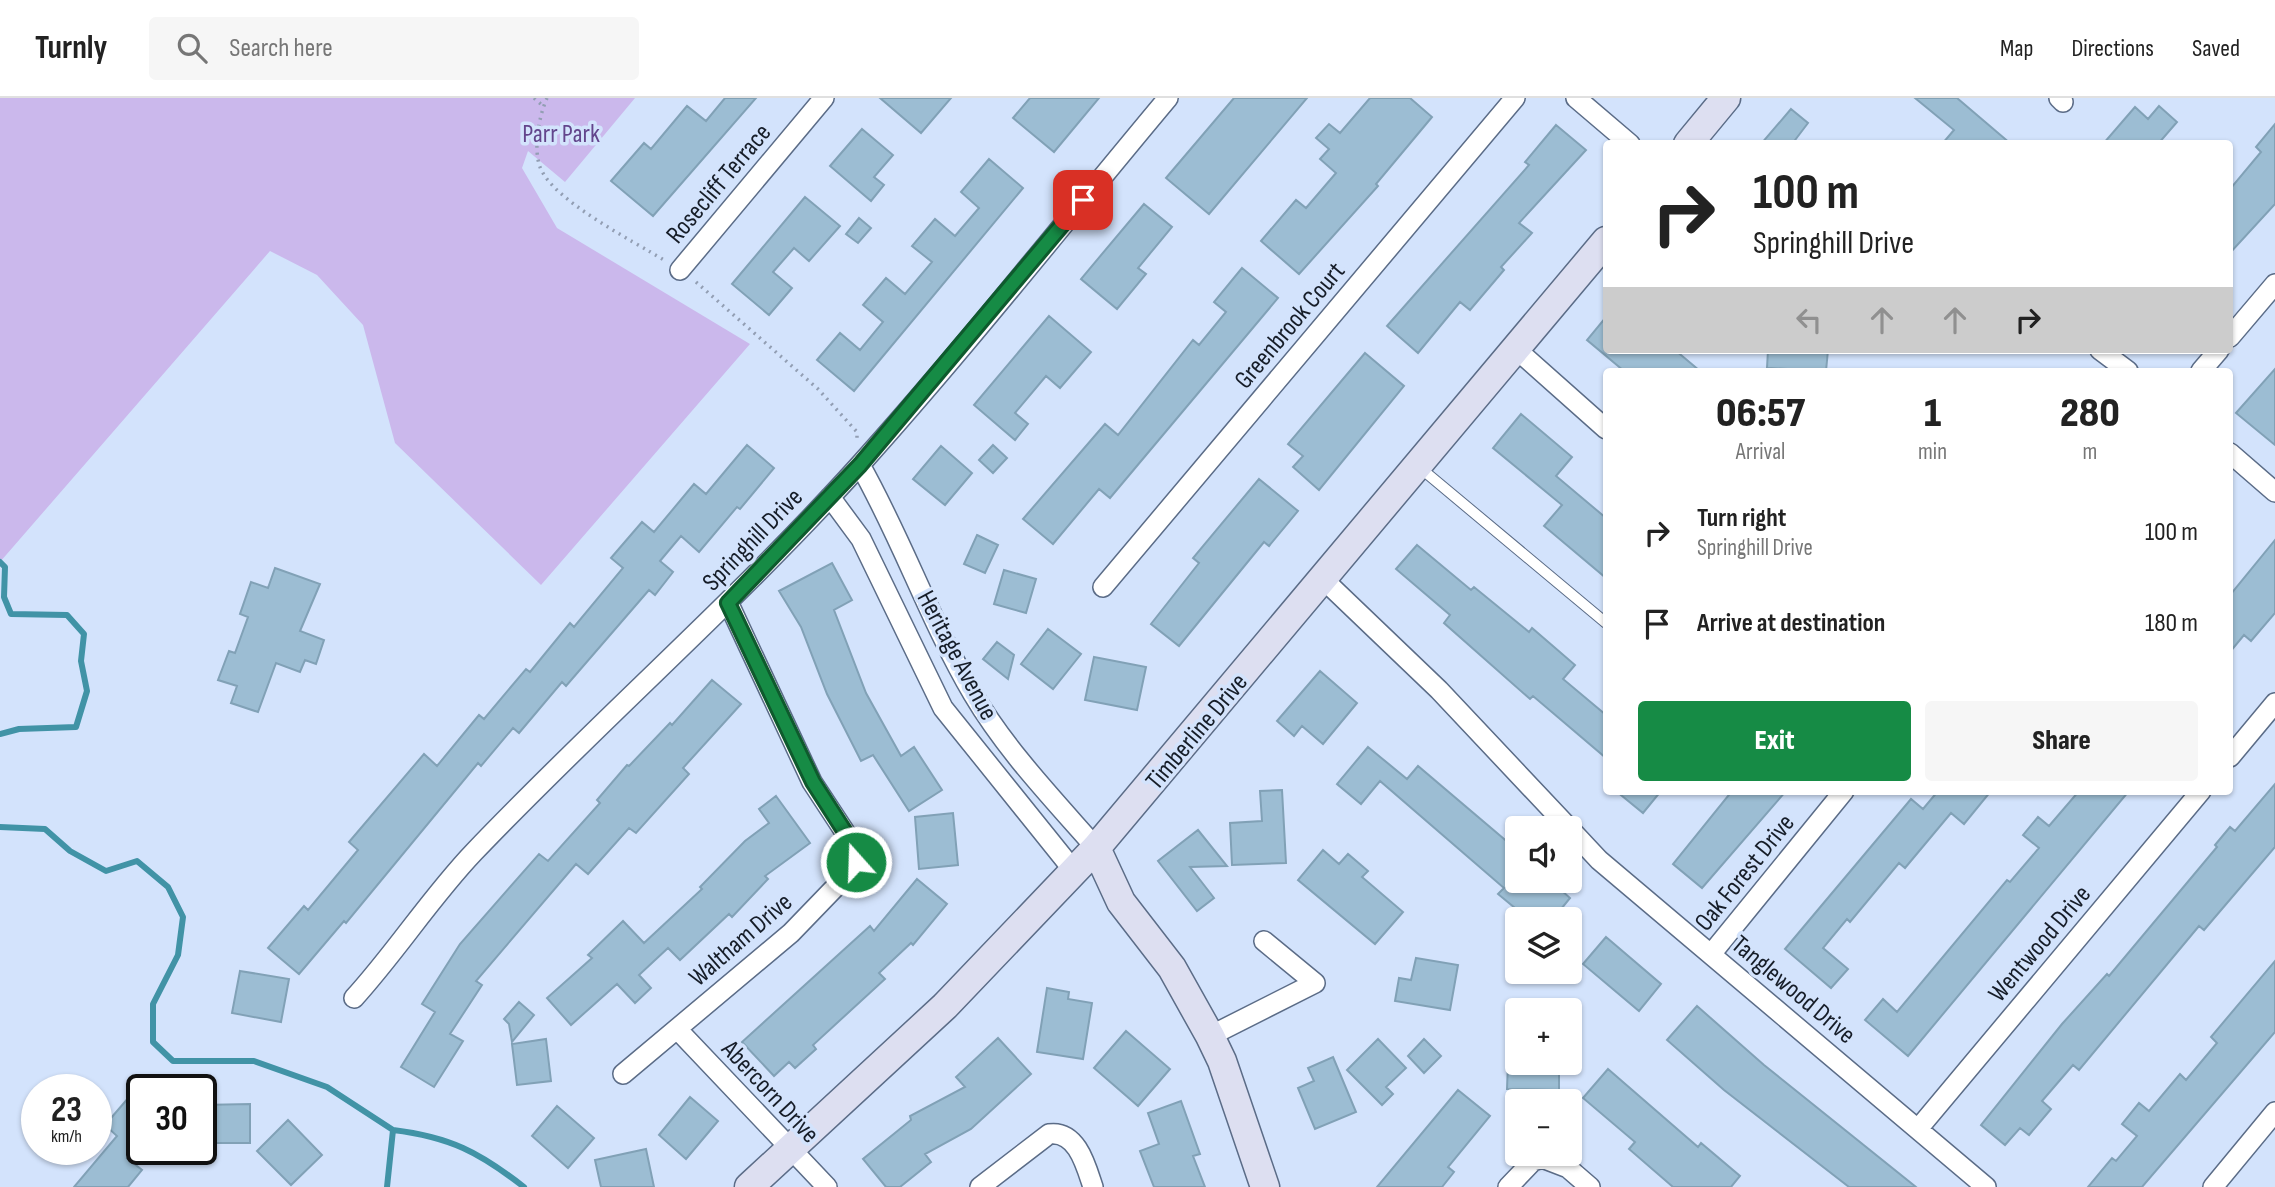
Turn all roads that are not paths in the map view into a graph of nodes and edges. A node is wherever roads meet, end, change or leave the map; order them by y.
1 (824, 98) edge
2 (1168, 98) edge
3 (1515, 98) edge
4 (1576, 98) edge
5 (1726, 98) edge
6 (1625, 140) edge
7 (1691, 140) edge
8 (1603, 245) edge
9 (680, 270) dead end
10 (2275, 284) edge
11 (2233, 333) edge
12 (1516, 349) junction
13 (2105, 354) edge
14 (2216, 354) edge
15 (2124, 368) edge
16 (2204, 368) edge
17 (1603, 426) edge
18 (2233, 456) edge
19 (860, 465) junction
20 (1418, 465) junction
21 (2275, 492) edge
22 (830, 497) junction
23 (1322, 579) junction
24 (1103, 587) dead end
25 (728, 603) junction
26 (1603, 621) edge
27 (2275, 703) edge
28 (2233, 753) edge
29 (1841, 795) edge
30 (2198, 795) edge
31 (1558, 816) edge
32 (1582, 842) edge
33 (1096, 848) junction
34 (1074, 871) junction
35 (1121, 902) junction
36 (1264, 942) dead end
37 (1712, 953) junction
38 (354, 998) dead end
39 (677, 1029) junction
40 (1210, 1036) junction
41 (623, 1074) dead end
42 (2275, 1112) edge
43 (1918, 1129) junction
44 (789, 1150) junction
45 (749, 1187) edge
46 (827, 1187) edge
47 (980, 1187) edge
48 (1093, 1187) edge
49 (1265, 1187) edge
50 (1508, 1187) edge
51 (1590, 1187) edge
52 (1986, 1187) edge
53 (2213, 1187) edge

1 - 9 street, Rosecliff Terrace
2 - 19 street, Springhill Drive
3 - 24 street, Greenbrook Court
4 - 6 street
5 - 7 street
8 - 12 street, Timberline Drive
10 - 11 street
12 - 17 street
12 - 20 street, Timberline Drive
13 - 15 street
14 - 16 street
18 - 21 street
19 - 22 street, Springhill Drive
19 - 33 street, Heritage Avenue
20 - 23 street, Timberline Drive
20 - 26 lane
22 - 25 street, Springhill Drive
22 - 34 street, Heritage Avenue
23 - 31 street, Tanglewood Drive
23 - 33 street, Timberline Drive
25 - 38 street, Springhill Drive
25 - 39 street, Waltham Drive
27 - 28 street
29 - 37 street, Oak Forest Drive
30 - 43 street, Wentwood Drive
32 - 37 street, Tanglewood Drive
33 - 34 street, Timberline Drive
33 - 35 street, Heritage Avenue
34 - 35 street, Heritage Avenue
34 - 44 street, Timberline Drive
35 - 40 street, Heritage Avenue
36 - 40 street
37 - 43 street, Tanglewood Drive
39 - 41 street, Waltham Drive
39 - 44 street, Abercorn Drive
40 - 49 street, Heritage Avenue
42 - 53 street
43 - 52 street, Tanglewood Drive
44 - 45 street, Timberline Drive
44 - 46 street, Abercorn Drive
47 - 48 street
50 - 51 street

